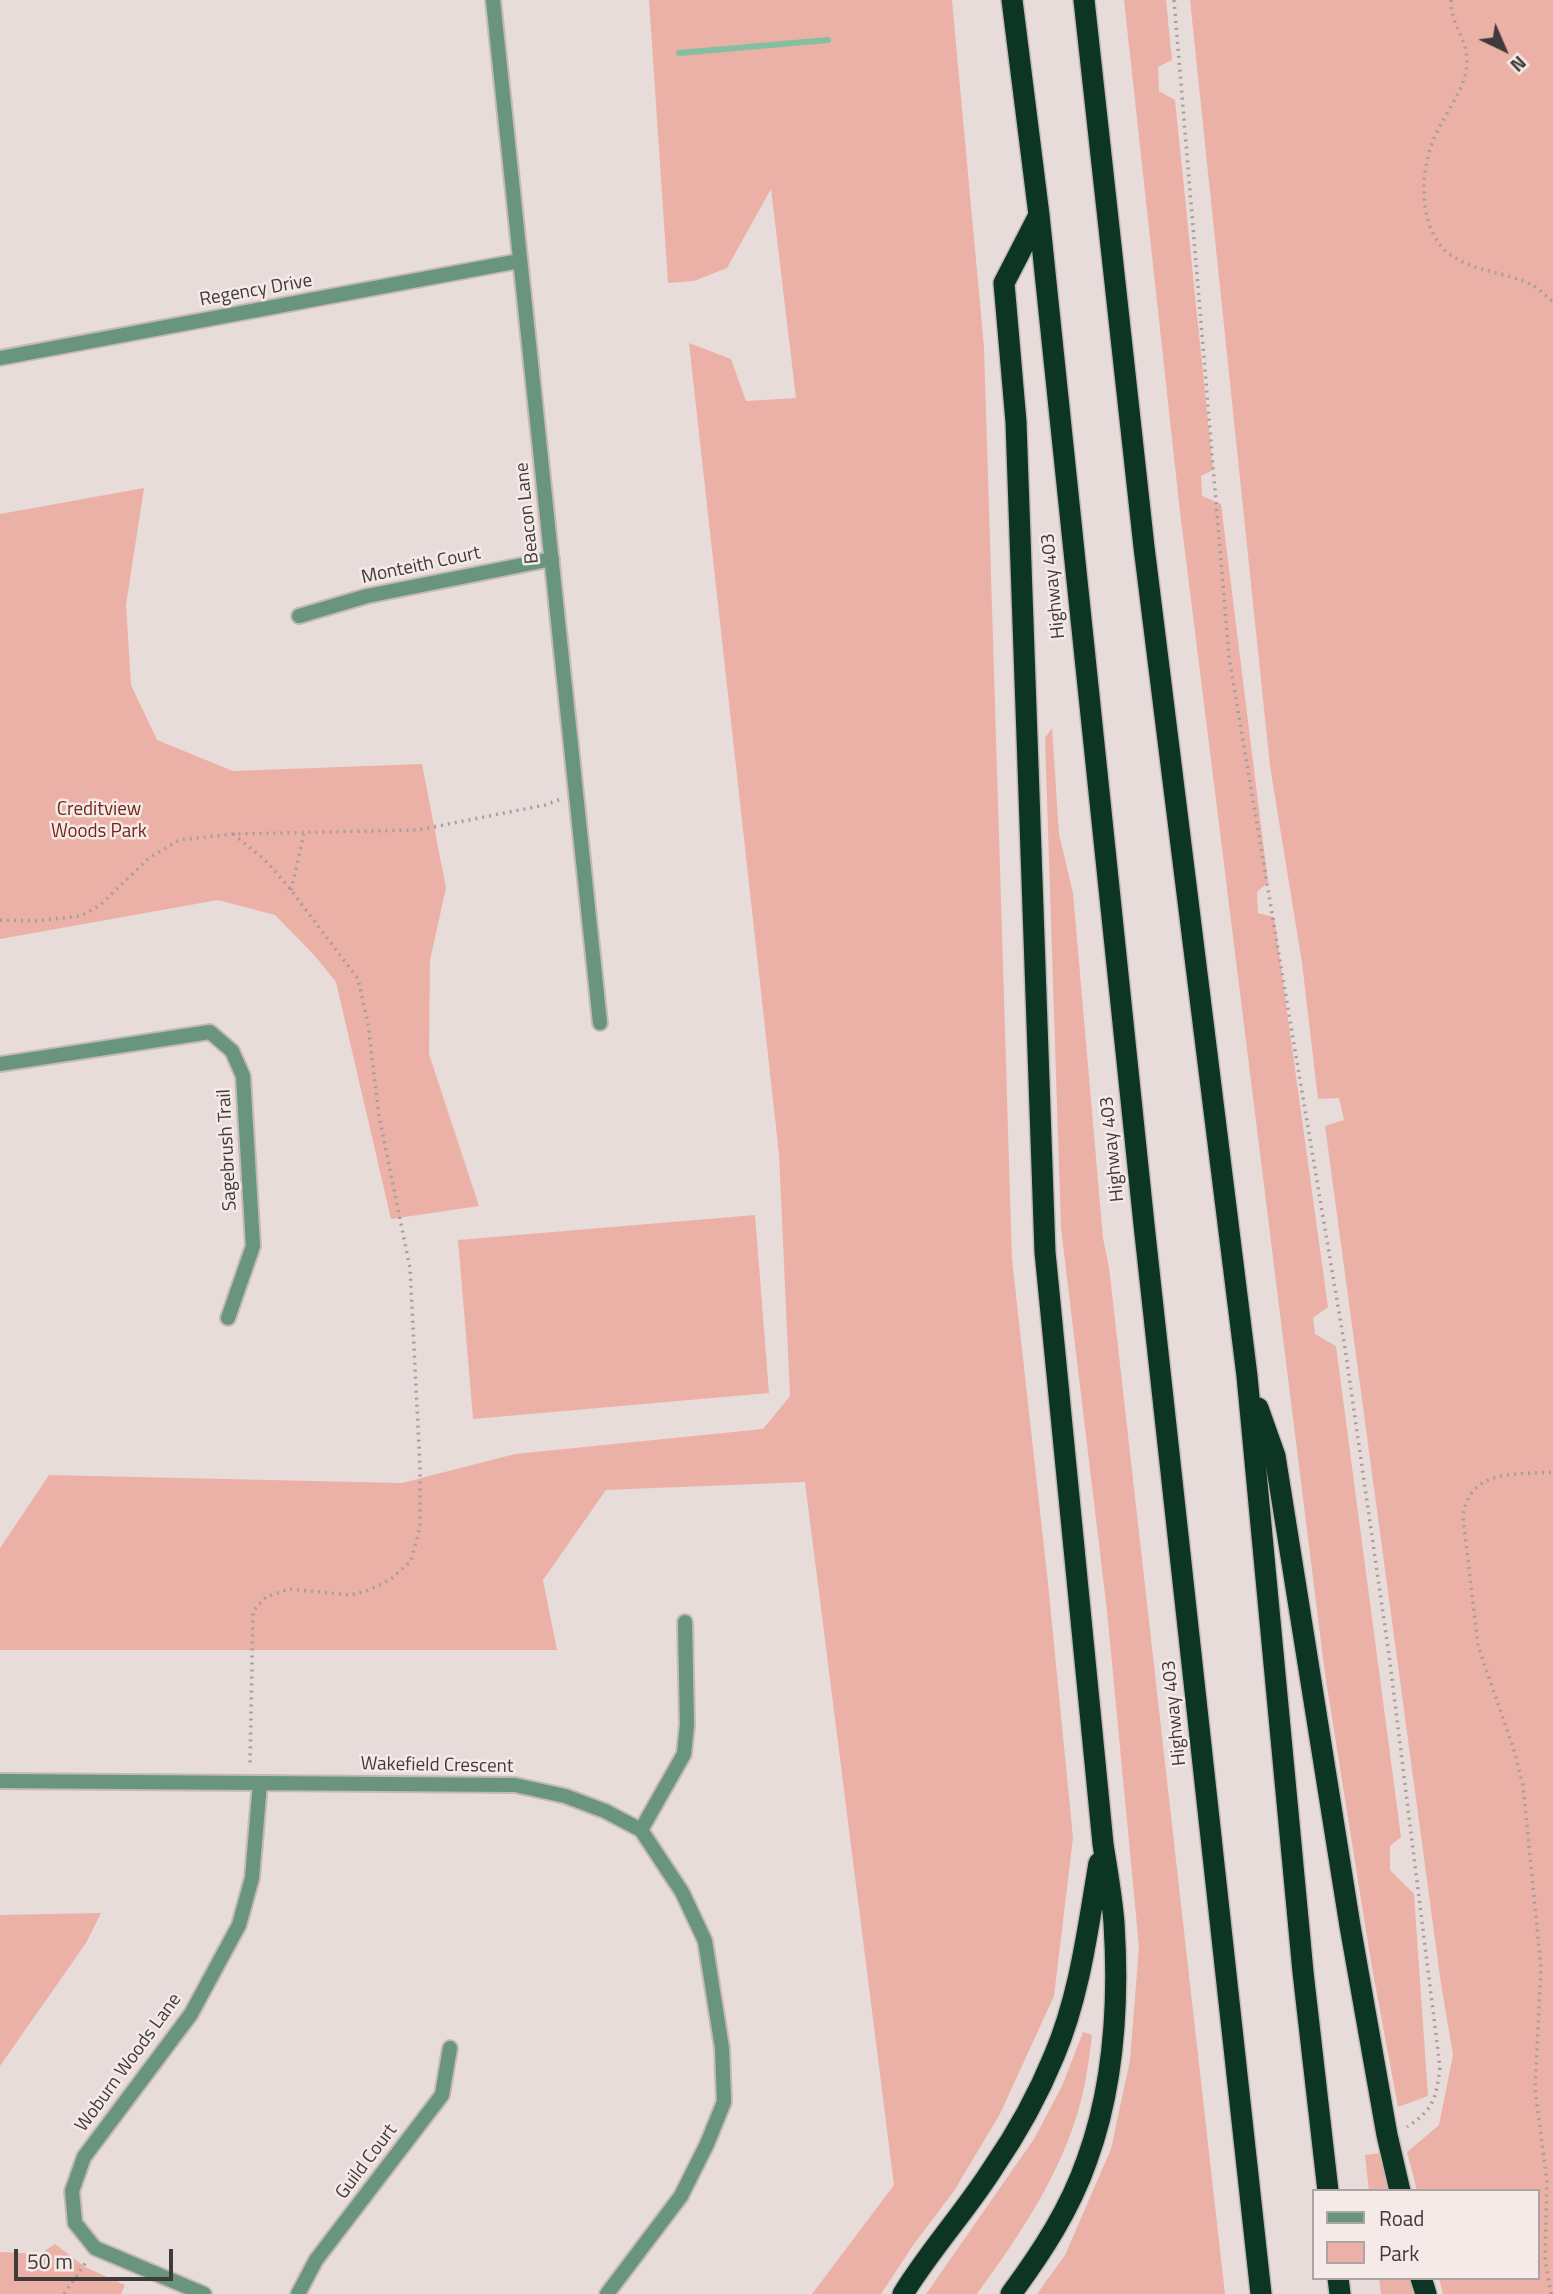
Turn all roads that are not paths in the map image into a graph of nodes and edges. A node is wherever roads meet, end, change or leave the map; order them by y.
1 (493, 0) edge
2 (1012, 0) edge
3 (1084, 0) edge
4 (1039, 215) junction
5 (519, 261) junction
6 (0, 358) edge
7 (552, 559) junction
8 (299, 616) dead end
9 (600, 1023) dead end
10 (0, 1064) edge
11 (228, 1318) dead end
12 (1247, 1376) junction
13 (685, 1622) dead end
14 (0, 1781) edge
15 (255, 1783) junction
16 (641, 1830) junction
17 (1103, 1844) junction
18 (450, 2048) dead end
19 (1328, 2189) edge
20 (1400, 2189) edge
21 (204, 2294) edge
22 (298, 2294) edge
23 (607, 2294) edge
24 (903, 2294) edge
25 (1011, 2294) edge
26 (1261, 2294) edge

1 - 5 street, Beacon Lane
2 - 4 highway, Highway 403
3 - 12 highway
4 - 17 highway
4 - 26 highway, Highway 403
5 - 6 street, Regency Drive
5 - 7 street, Beacon Lane
7 - 8 street, Monteith Court
7 - 9 street, Beacon Lane
10 - 11 street, Sagebrush Trail
12 - 19 highway
12 - 20 highway
13 - 16 street
14 - 15 street, Wakefield Crescent
15 - 16 street, Wakefield Crescent
15 - 21 street, Woburn Woods Lane
16 - 23 street, Wakefield Crescent
17 - 24 highway
17 - 25 highway
18 - 22 street, Guild Court

